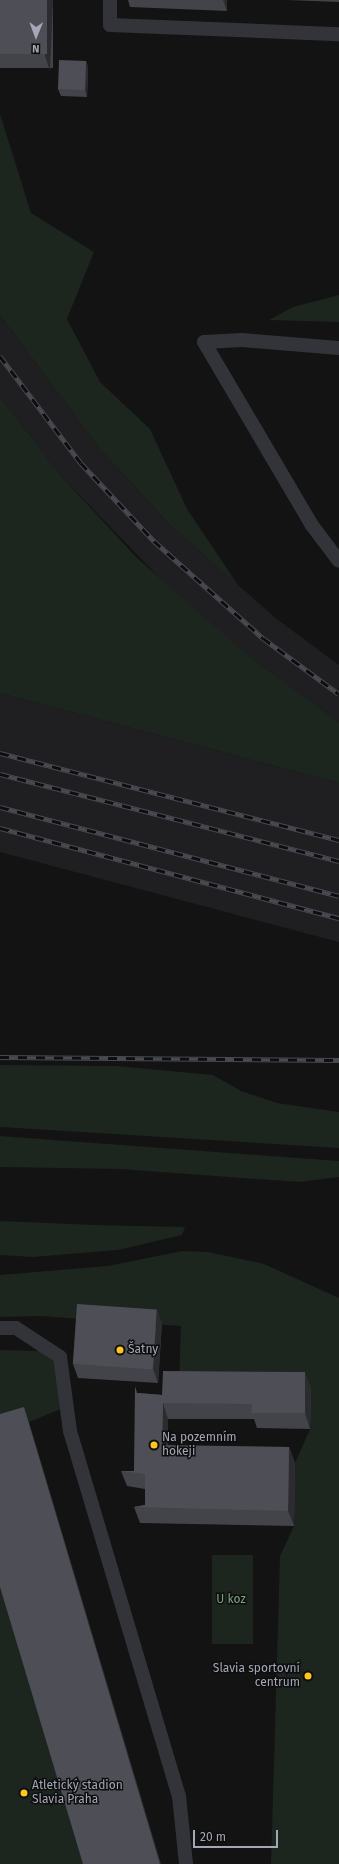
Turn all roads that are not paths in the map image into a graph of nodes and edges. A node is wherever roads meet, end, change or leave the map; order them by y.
1 (110, 0) edge
2 (339, 34) edge
3 (339, 348) edge
4 (339, 561) edge
5 (0, 1328) edge
6 (186, 1864) edge

1 - 2 lane
3 - 4 lane
5 - 6 lane

